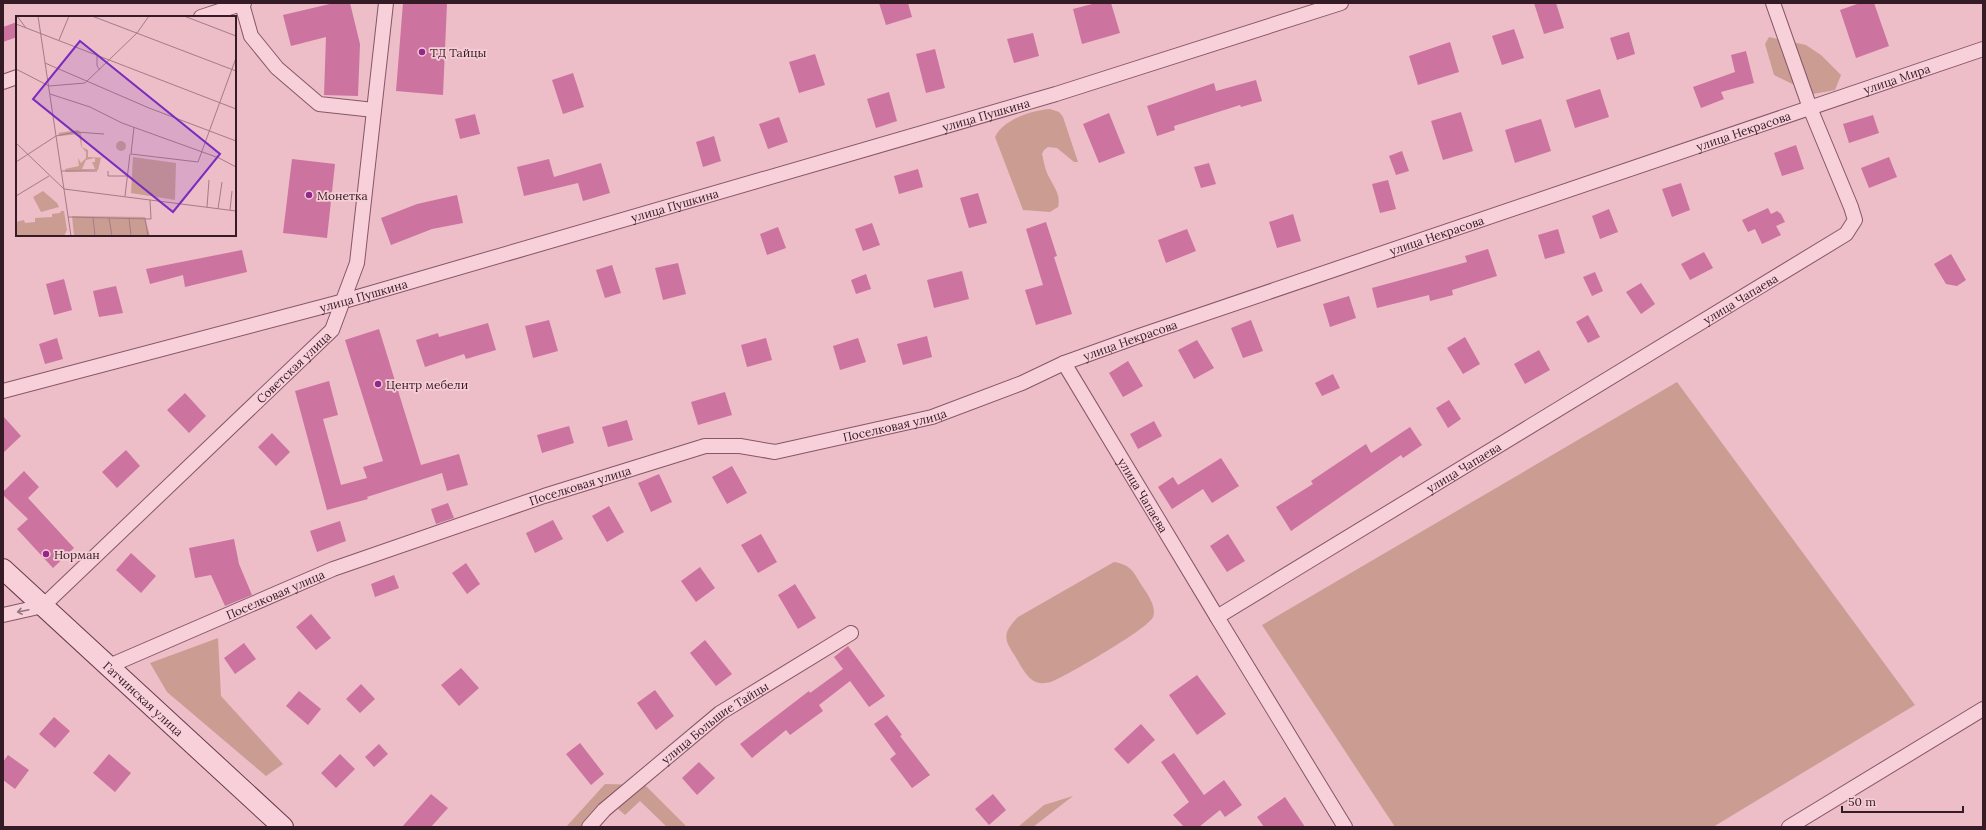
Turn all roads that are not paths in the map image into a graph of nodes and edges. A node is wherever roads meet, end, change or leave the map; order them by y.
1 (243, 3) edge
2 (386, 3) edge
3 (1341, 3) edge
4 (1773, 3) edge
5 (204, 16) edge
6 (1983, 49) edge
7 (16, 77) edge
8 (3, 82) edge
9 (1810, 108) junction
10 (374, 110) junction
11 (344, 301) junction
12 (1064, 363) junction
13 (3, 390) edge
14 (3, 569) edge
15 (43, 606) junction
16 (3, 615) edge
17 (1217, 617) junction
18 (851, 633) dead end
19 (109, 666) junction
20 (1983, 709) edge
21 (283, 827) edge
22 (589, 827) edge
23 (1345, 827) edge
24 (1789, 827) edge

1 - 5 street
1 - 10 street
2 - 10 street, Советская улица
3 - 11 street, улица Пушкина
4 - 9 street
6 - 9 street, улица Мира
7 - 8 street
9 - 12 street, улица Некрасова
9 - 17 street, улица Чапаева
10 - 11 street, Советская улица
11 - 13 street, улица Пушкина
11 - 15 street, Советская улица
12 - 17 street, улица Чапаева
12 - 19 street, Поселковая улица
14 - 15 main road, Гатчинская улица
15 -> 16 street
15 - 19 main road, Гатчинская улица
17 - 23 street
18 - 22 street, улица Большие Тайцы
19 - 21 main road, Гатчинская улица
20 - 24 street

